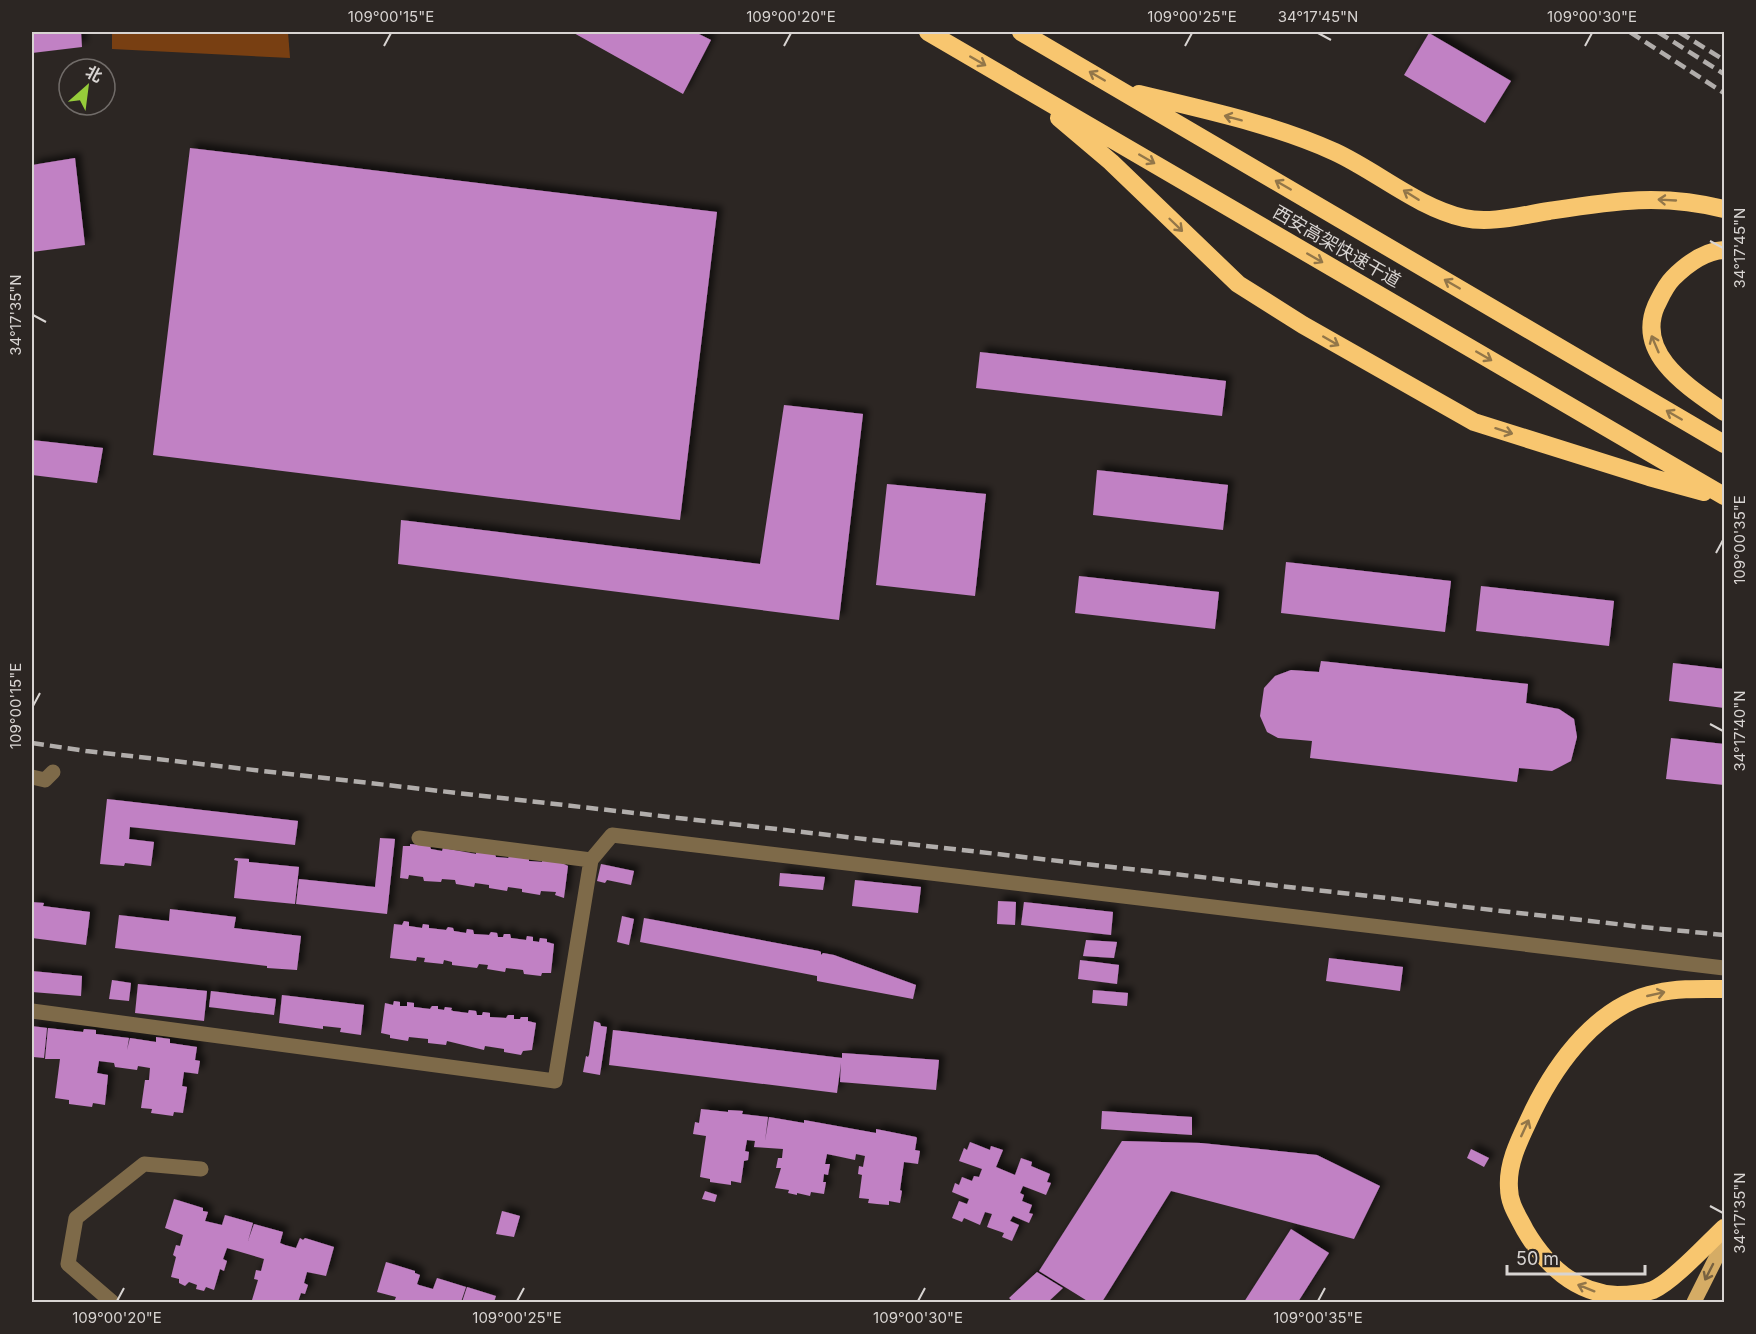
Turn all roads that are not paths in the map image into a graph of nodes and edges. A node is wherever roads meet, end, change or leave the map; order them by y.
1 (928, 32) edge
2 (1021, 32) edge
3 (1023, 87) junction
4 (1118, 88) junction
5 (1725, 209) edge
6 (1725, 250) edge
7 (1725, 412) edge
8 (1725, 444) edge
9 (1725, 497) edge
10 (53, 772) dead end
11 (32, 777) edge
12 (419, 838) dead end
13 (591, 860) junction
14 (1725, 968) edge
15 (1725, 989) edge
16 (32, 1011) edge
17 (201, 1169) dead end
18 (1725, 1228) edge
19 (1725, 1242) edge
20 (112, 1302) edge
21 (1694, 1302) edge

1 -> 3 highway, 西安高架快速干道
4 -> 2 highway, 西安高架快速干道
3 -> 9 highway, 西安高架快速干道
3 -> 9 highway
5 -> 4 highway
8 -> 4 highway, 西安高架快速干道
7 -> 6 highway
10 - 11 street
12 - 13 street
13 - 14 street
13 - 16 street
18 -> 15 highway, bridge
17 - 20 street
19 -> 21 main road

